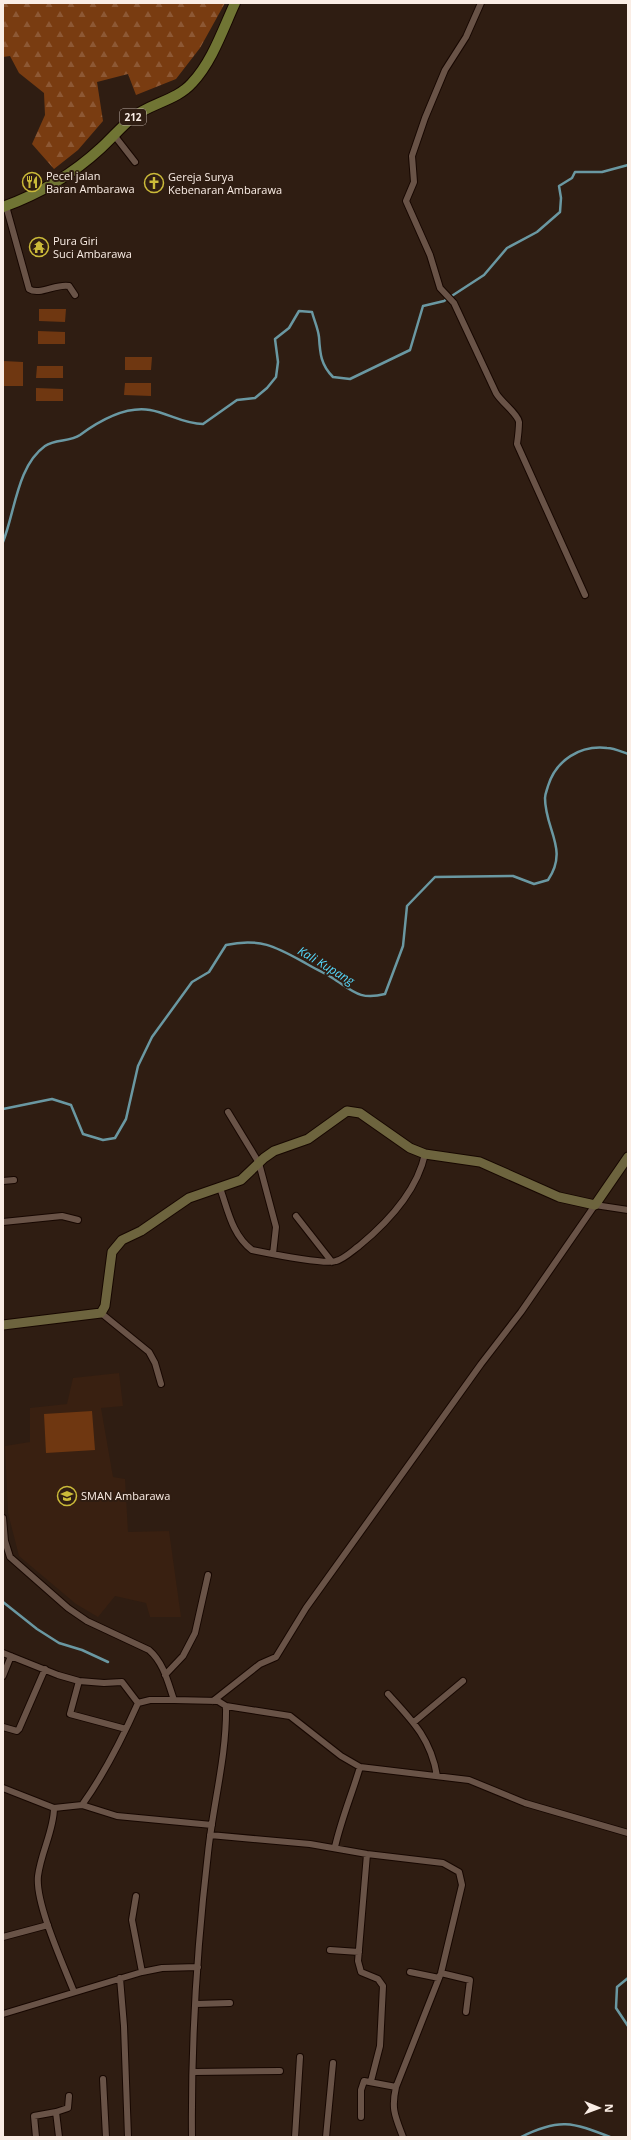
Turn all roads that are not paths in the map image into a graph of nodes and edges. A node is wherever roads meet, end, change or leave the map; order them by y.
1 (235, 3) edge
2 (481, 3) edge
3 (114, 135) junction
4 (135, 162) dead end
5 (4, 206) edge
6 (75, 295) dead end
7 (585, 595) dead end
8 (228, 1112) dead end
9 (425, 1154) junction
10 (628, 1157) edge
11 (258, 1163) junction
12 (14, 1180) dead end
13 (3, 1181) edge
14 (220, 1188) junction
15 (595, 1205) junction
16 (628, 1210) edge
17 (296, 1216) dead end
18 (78, 1220) dead end
19 (3, 1222) edge
20 (272, 1254) junction
21 (332, 1262) junction
22 (101, 1313) junction
23 (3, 1325) edge
24 (161, 1384) dead end
25 (3, 1518) edge
26 (3, 1527) edge
27 (208, 1575) dead end
28 (3, 1653) edge
29 (11, 1656) junction
30 (45, 1669) junction
31 (165, 1675) junction
32 (3, 1676) edge
33 (79, 1681) junction
34 (463, 1681) dead end
35 (388, 1694) dead end
36 (174, 1700) junction
37 (214, 1701) junction
38 (138, 1703) junction
39 (226, 1706) junction
40 (414, 1722) junction
41 (3, 1727) edge
42 (126, 1729) junction
43 (360, 1767) junction
44 (437, 1776) junction
45 (3, 1788) edge
46 (82, 1805) junction
47 (54, 1808) junction
48 (212, 1825) junction
49 (628, 1833) edge
50 (210, 1834) junction
51 (335, 1847) junction
52 (367, 1854) junction
53 (136, 1896) dead end
54 (48, 1925) junction
55 (3, 1937) edge
56 (330, 1950) dead end
57 (359, 1952) junction
58 (198, 1967) junction
59 (142, 1972) junction
60 (410, 1972) dead end
61 (440, 1976) junction
62 (120, 1978) junction
63 (74, 1992) junction
64 (230, 2003) dead end
65 (196, 2004) junction
66 (466, 2012) dead end
67 (3, 2014) edge
68 (300, 2057) dead end
69 (332, 2063) dead end
70 (280, 2071) dead end
71 (193, 2072) junction
72 (103, 2079) dead end
73 (371, 2081) junction
74 (396, 2087) junction
75 (69, 2096) dead end
76 (56, 2112) junction
77 (361, 2117) dead end
78 (36, 2137) edge
79 (59, 2137) edge
80 (106, 2137) edge
81 (128, 2137) edge
82 (192, 2137) edge
83 (295, 2137) edge
84 (326, 2137) edge
85 (403, 2137) edge

1 - 3 main road, 212
2 - 7 street
3 - 4 street
3 - 5 main road, 212
5 - 6 street
8 - 11 street
9 - 11 street
9 - 15 street
9 - 21 street
10 - 15 street
11 - 14 street
11 - 20 street
12 - 13 street
14 - 20 street
14 - 22 street
15 - 16 street
15 - 37 street
17 - 21 street
18 - 19 street
20 - 21 street
22 - 23 street
22 - 24 street
25 - 26 street
26 - 31 street
27 - 31 street
28 - 29 street
29 - 30 street
29 - 32 street
30 - 33 street
30 - 41 street
31 - 36 street
33 - 38 street
33 - 42 street
34 - 40 street
35 - 40 street
36 - 37 street
36 - 38 street
37 - 39 street
38 - 42 street
39 - 43 street
39 - 48 street
40 - 44 street
42 - 46 street
43 - 44 street
43 - 51 street
44 - 49 street
45 - 47 street
46 - 47 street
46 - 48 street
47 - 54 street
48 - 50 street
50 - 51 street
50 - 58 street
51 - 52 street
52 - 57 street
52 - 61 street
53 - 59 street
54 - 55 street
54 - 63 street
56 - 57 street
57 - 73 street
58 - 59 street
58 - 65 street
59 - 62 street
60 - 61 street
61 - 66 street
61 - 74 street
62 - 63 street
62 - 81 street
63 - 67 street
64 - 65 street
65 - 71 street
68 - 83 street
69 - 84 street
70 - 71 street
71 - 82 street
72 - 80 street
73 - 74 street
73 - 77 street
74 - 85 street
75 - 76 street
76 - 78 street
76 - 79 street

